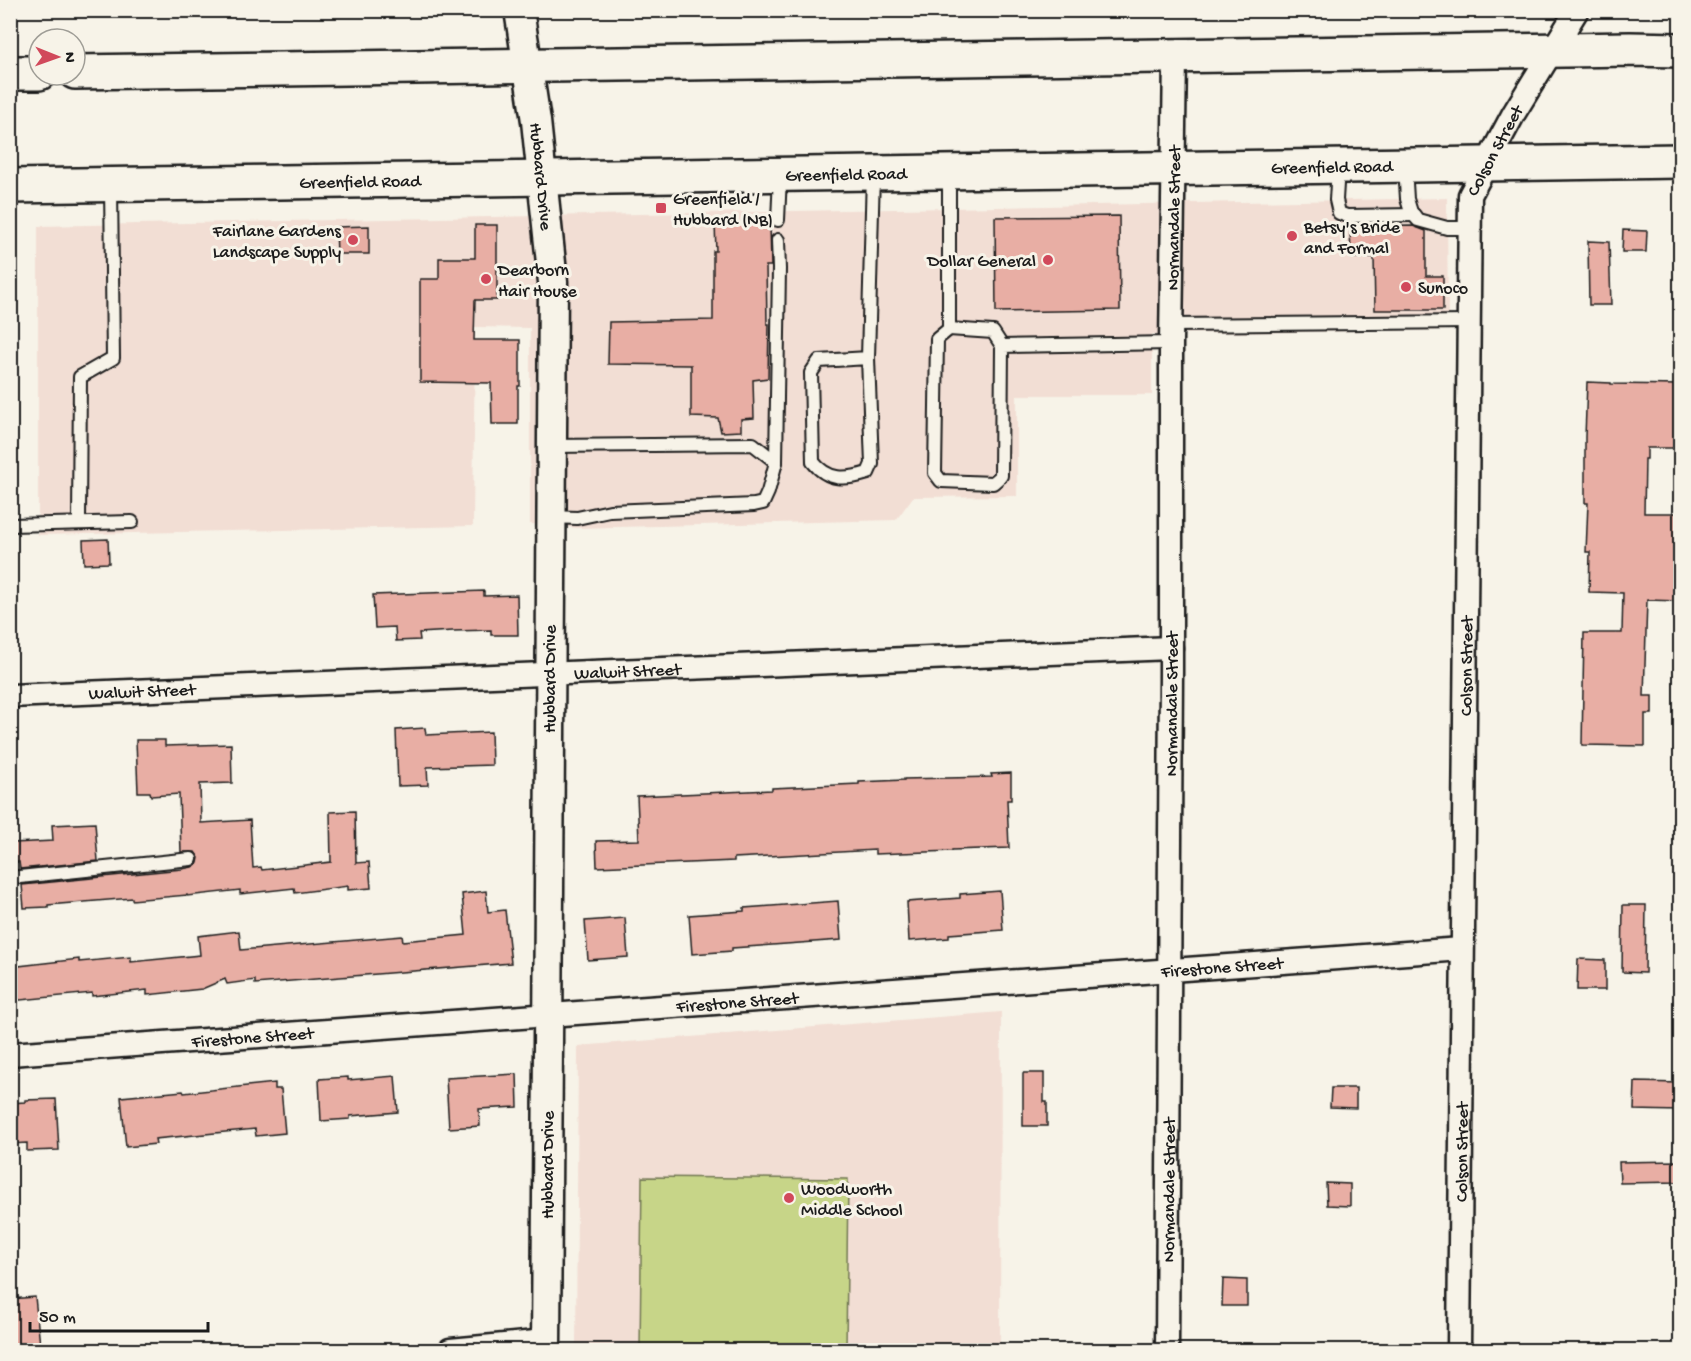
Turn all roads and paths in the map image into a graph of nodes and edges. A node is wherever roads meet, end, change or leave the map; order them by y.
1 (519, 10) edge
2 (1577, 10) edge
3 (1680, 50) edge
4 (1552, 51) junction
5 (1174, 56) junction
6 (527, 65) junction
7 (87, 72) edge
8 (10, 73) edge
9 (27, 73) edge
10 (1680, 161) edge
11 (1486, 164) junction
12 (1404, 165) junction
13 (1338, 166) junction
14 (1173, 169) junction
15 (873, 173) junction
16 (949, 173) junction
17 (780, 174) junction
18 (542, 178) junction
19 (111, 185) junction
20 (10, 186) edge
21 (1414, 215) junction
22 (778, 220) dead end
23 (1470, 228) junction
24 (778, 240) dead end
25 (1469, 322) junction
26 (949, 329) junction
27 (1171, 334) junction
28 (1002, 346) junction
29 (868, 358) junction
30 (551, 446) junction
31 (776, 462) junction
32 (551, 517) junction
33 (132, 522) dead end
34 (79, 523) junction
35 (10, 525) edge
36 (1171, 648) junction
37 (549, 674) junction
38 (10, 696) edge
39 (191, 860) dead end
40 (10, 878) edge
41 (1462, 949) junction
42 (1169, 970) junction
43 (548, 1015) junction
44 (10, 1054) edge
45 (546, 1346) edge
46 (450, 1350) edge
47 (1167, 1350) edge
48 (1459, 1350) edge

1 - 6 street, Hubbard Drive
2 - 4 street, Colson Street
3 - 4 main road
4 - 5 main road
4 - 11 street, Colson Street
5 - 6 main road
5 - 14 street, Normandale Street
6 - 7 main road
6 - 18 street, Hubbard Drive
8 - 9 main road
10 - 11 main road, Greenfield Road
11 - 12 main road, Greenfield Road
11 - 23 street, Colson Street
12 - 13 main road, Greenfield Road
12 - 21 lane
13 - 14 main road, Greenfield Road
13 - 21 lane
14 - 16 main road, Greenfield Road
14 - 27 street, Normandale Street
15 - 16 main road, Greenfield Road
15 - 17 main road, Greenfield Road
15 - 29 lane
16 - 26 lane
17 - 18 main road, Greenfield Road
17 - 22 lane
18 - 19 main road, Greenfield Road
18 - 30 street, Hubbard Drive
19 - 20 main road, Greenfield Road
19 - 34 lane
21 - 23 lane
23 - 25 street, Colson Street
24 - 31 lane
25 - 27 lane
25 - 41 street, Colson Street
26 - 28 lane
26 - 28 lane
27 - 28 lane
27 - 36 street, Normandale Street
29 - 29 lane
30 - 31 lane
30 - 32 street, Hubbard Drive
31 - 32 lane
32 - 37 street, Hubbard Drive
33 - 34 lane
34 - 35 lane
36 - 37 street, Walwit Street
36 - 42 street, Normandale Street
37 - 38 street, Walwit Street
37 - 43 street, Hubbard Drive
39 - 40 lane
41 - 42 street, Firestone Street
41 - 48 street, Colson Street
42 - 43 street, Firestone Street
42 - 47 street, Normandale Street
43 - 44 street, Firestone Street
43 - 45 street, Hubbard Drive
45 - 46 street

